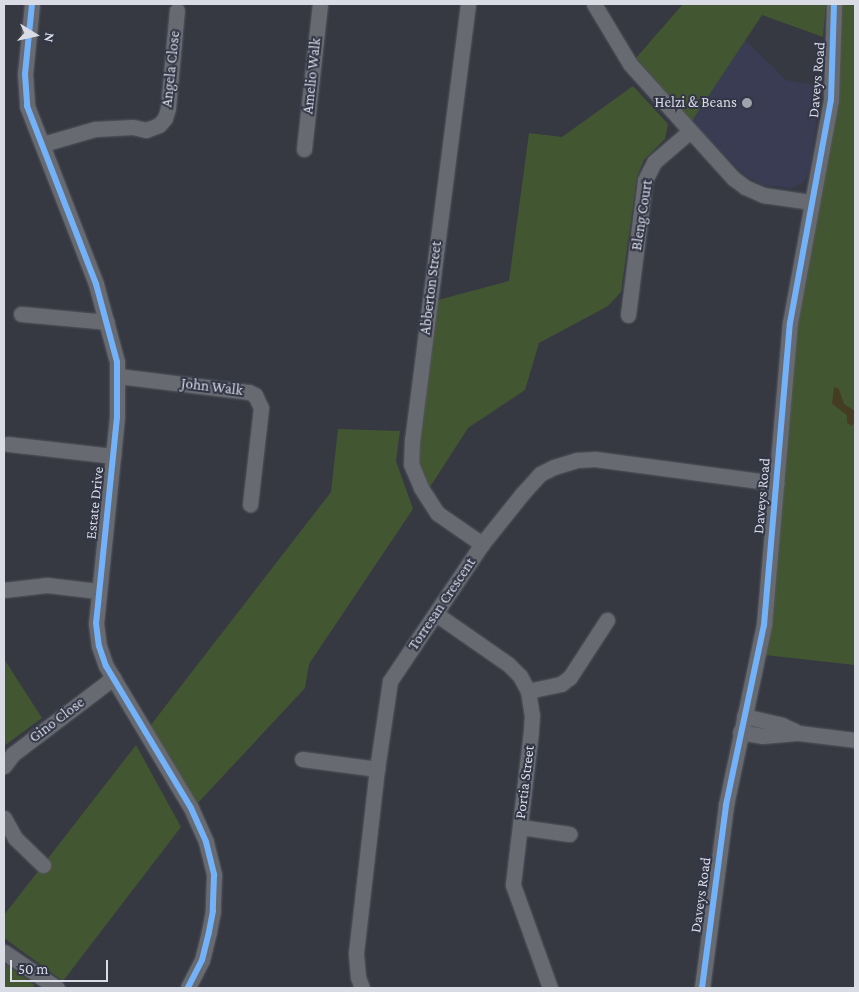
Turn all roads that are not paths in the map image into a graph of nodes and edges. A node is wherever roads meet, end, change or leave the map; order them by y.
1 (32, 4) edge
2 (320, 4) edge
3 (468, 4) edge
4 (594, 4) edge
5 (834, 4) edge
6 (177, 10) dead end
7 (690, 132) junction
8 (43, 144) junction
9 (304, 149) dead end
10 (811, 202) junction
11 (21, 314) dead end
12 (628, 315) dead end
13 (108, 322) junction
14 (118, 376) junction
15 (8, 444) dead end
16 (113, 456) junction
17 (776, 483) junction
18 (250, 504) dead end
19 (482, 544) junction
20 (4, 590) edge
21 (98, 591) junction
22 (436, 614) junction
23 (607, 620) dead end
24 (113, 678) junction
25 (528, 691) junction
26 (744, 716) junction
27 (740, 732) junction
28 (799, 733) junction
29 (855, 740) edge
30 (302, 759) dead end
31 (4, 766) edge
32 (377, 768) junction
33 (4, 818) edge
34 (520, 827) junction
35 (570, 834) dead end
36 (43, 865) dead end
37 (4, 952) edge
38 (50, 986) edge
39 (188, 988) edge
40 (362, 988) edge
41 (550, 988) edge
42 (702, 988) edge

1 - 8 street, Estate Drive
2 - 9 street, Amelio Walk
3 - 19 street, Abberton Street
4 - 7 street
5 - 10 street, Daveys Road
6 - 8 street, Angela Close
7 - 10 street
7 - 12 street, Bleng Court
8 - 13 street, Estate Drive
10 - 17 street, Daveys Road
11 - 13 street
13 - 14 street, Estate Drive
14 - 16 street, Estate Drive
14 - 18 street, John Walk
15 - 16 street
16 - 21 street, Estate Drive
17 - 19 street, Torresan Crescent
17 - 26 street, Daveys Road
19 - 22 street, Torresan Crescent
20 - 21 street
21 - 24 street, Estate Drive
22 - 25 street, Portia Street
22 - 32 street, Torresan Crescent
23 - 25 street
24 - 31 street, Gino Close
24 - 39 street, Estate Drive
25 - 34 street, Portia Street
26 - 27 street, Daveys Road
26 - 28 street
27 - 28 street
27 - 42 street, Daveys Road
28 - 29 street
30 - 32 street
32 - 40 street, Torresan Crescent
33 - 36 street
34 - 35 street
34 - 41 street, Portia Street
37 - 38 street

